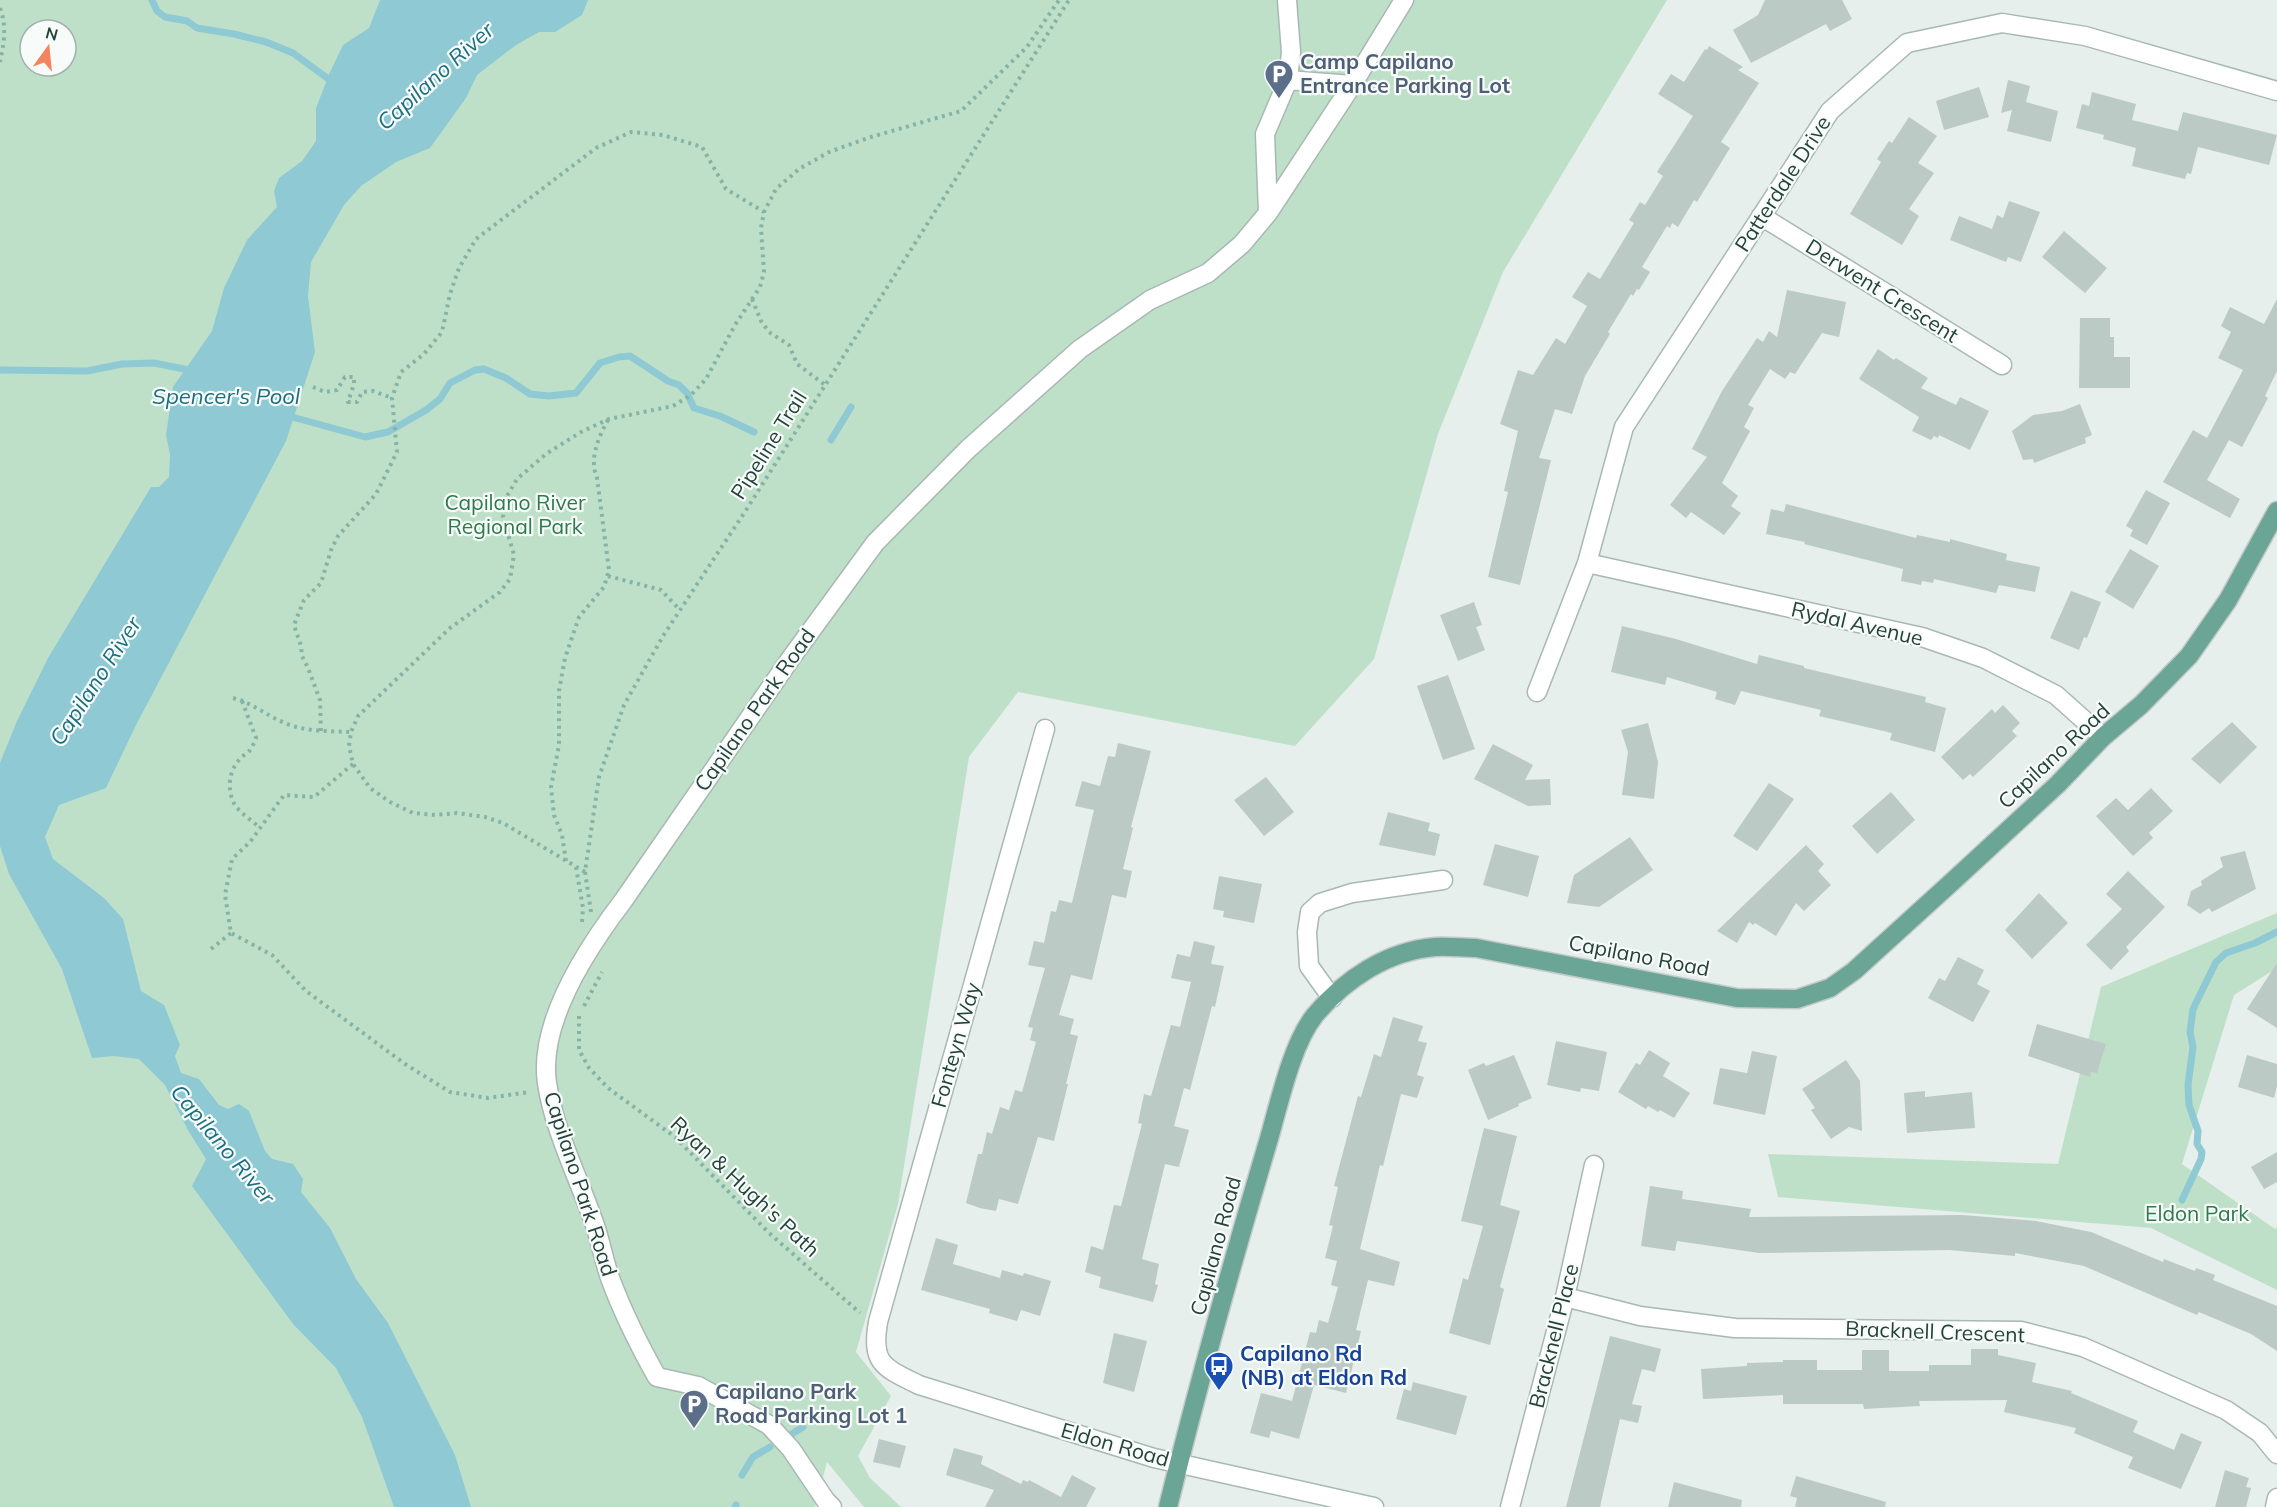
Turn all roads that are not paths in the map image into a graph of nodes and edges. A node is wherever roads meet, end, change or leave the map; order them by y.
1 (1287, 0) edge
2 (1404, 0) edge
3 (1288, 80) junction
4 (1352, 85) junction
5 (2277, 91) edge
6 (1268, 213) junction
7 (1761, 216) junction
8 (2002, 365) dead end
9 (2277, 511) edge
10 (1587, 563) junction
11 (1537, 692) dead end
12 (1045, 729) dead end
13 (2103, 738) junction
14 (1443, 880) dead end
15 (1332, 998) junction
16 (1594, 1165) dead end
17 (1565, 1297) junction
18 (880, 1360) joint
19 (2277, 1454) edge
20 (1180, 1463) junction
21 (2277, 1498) edge
22 (1364, 1506) edge
23 (832, 1507) edge
24 (1168, 1507) edge
25 (1510, 1507) edge
26 (2275, 1507) edge

1 - 3 street
2 - 4 street, Capilano Park Road
3 - 4 street
3 - 6 street
4 - 6 street, Capilano Park Road
5 - 7 street, Patterdale Drive
6 - 23 street, Capilano Park Road
7 - 8 street, Derwent Crescent
7 - 10 street, Patterdale Drive
9 - 13 main road, Capilano Road
10 - 11 street, Patterdale Drive
10 - 13 street, Rydal Avenue
12 - 18 street, Fonteyn Way
13 - 15 main road, Capilano Road
14 - 15 street
15 - 20 main road, Capilano Road
16 - 17 street, Bracknell Place
17 - 19 street, Bracknell Crescent
17 - 25 street, Bracknell Place
18 - 20 street, Eldon Road
20 - 22 street, Eldon Road
20 - 24 main road, Capilano Road
21 - 26 street

